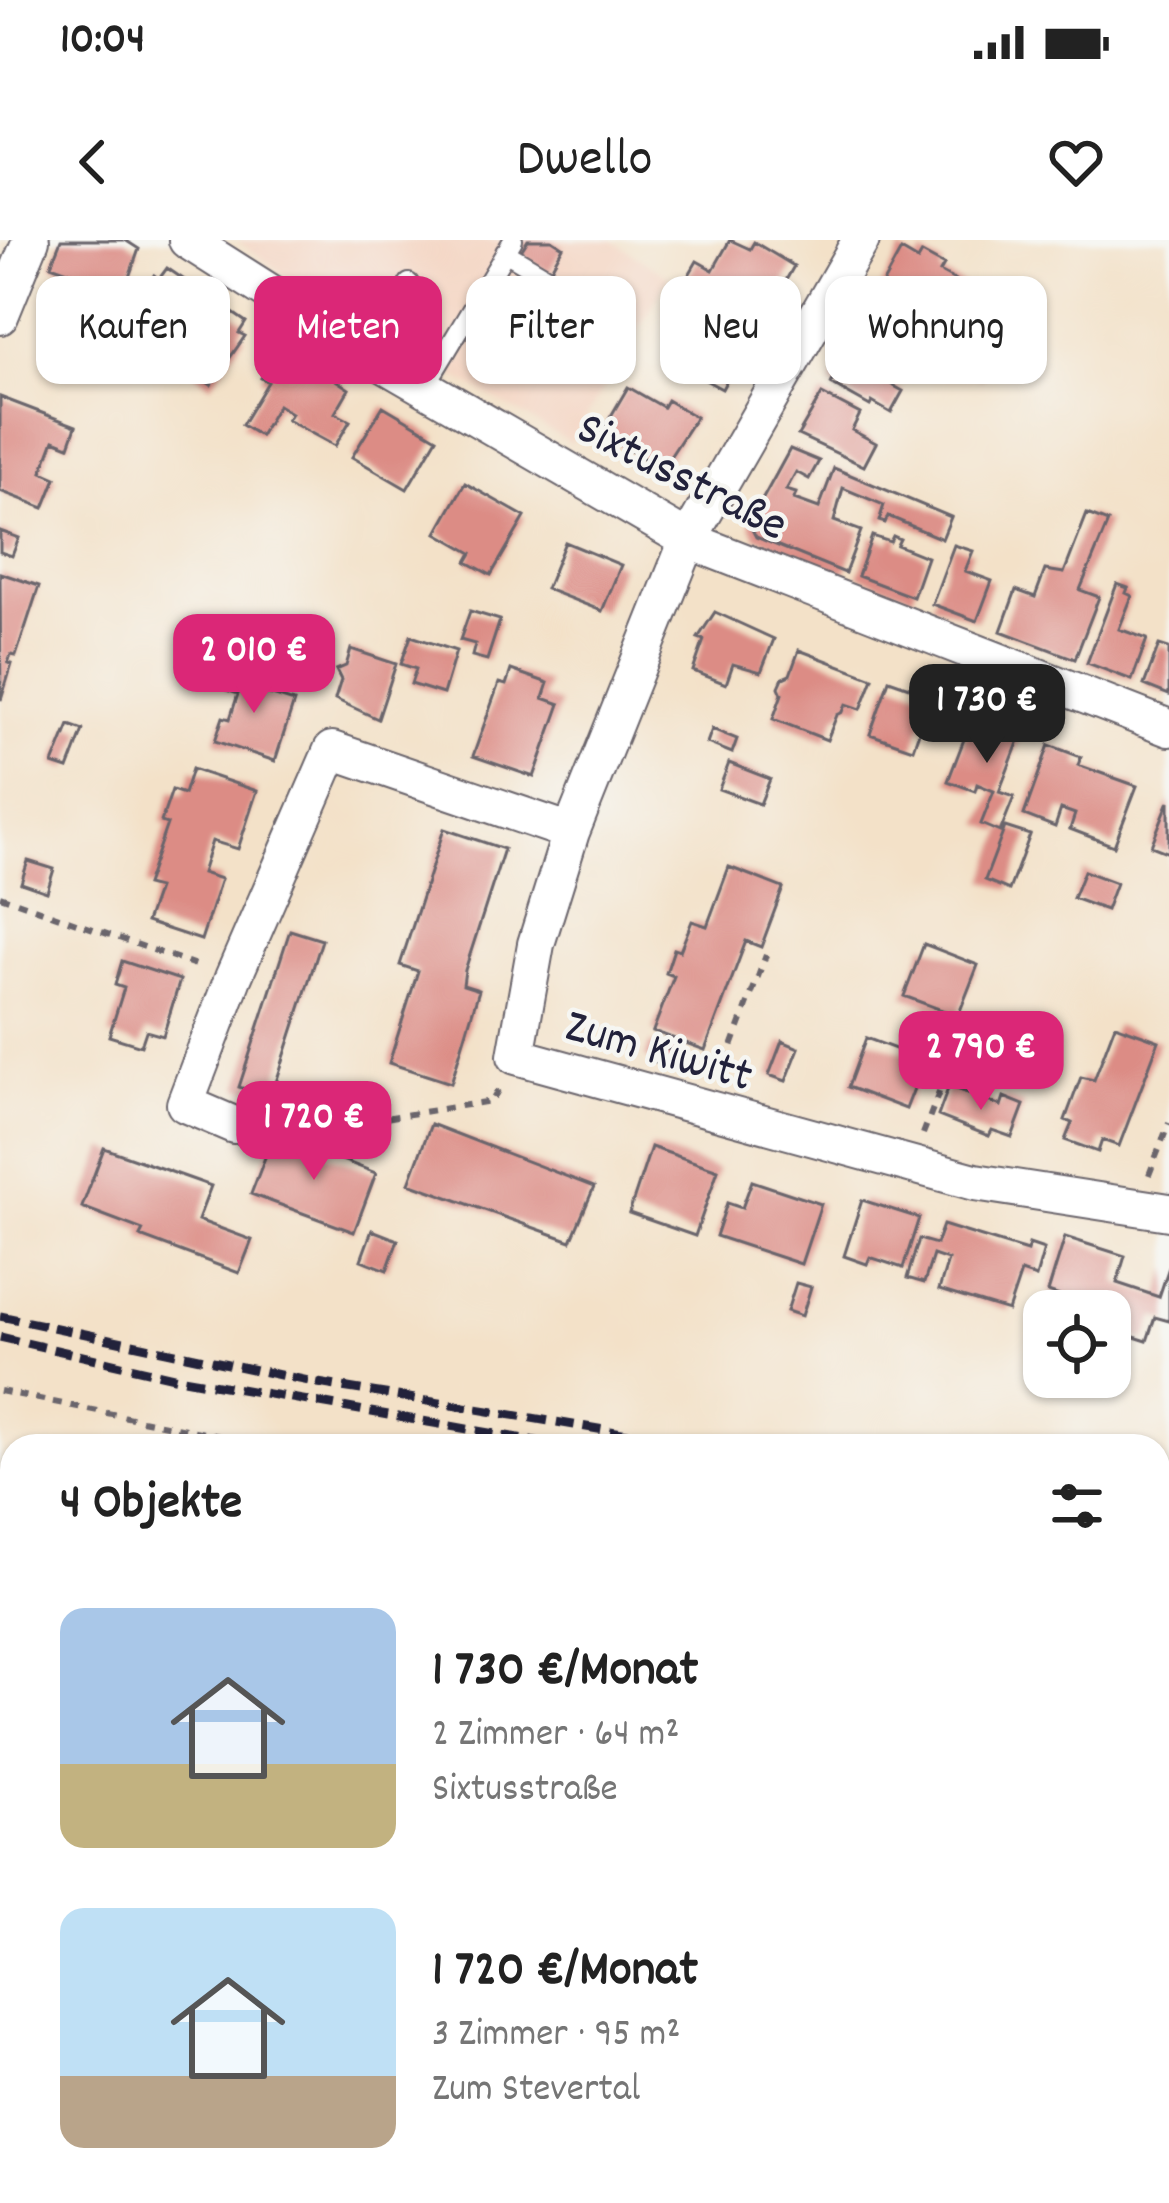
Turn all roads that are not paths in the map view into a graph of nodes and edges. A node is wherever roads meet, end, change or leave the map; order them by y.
1 (32, 240) edge
2 (187, 240) edge
3 (861, 240) edge
4 (509, 246) edge
5 (549, 276) edge
6 (254, 283) edge
7 (0, 316) edge
8 (418, 384) edge
9 (425, 388) junction
10 (688, 540) junction
11 (1169, 728) edge
12 (571, 832) junction
13 (234, 1124) road end
14 (1153, 1209) edge

1 - 7 street
2 - 6 street, Sixtusstraße
3 - 10 street, Zum Kiwitt
4 - 5 lane
4 - 9 lane
8 - 9 street, Sixtusstraße
9 - 10 street, Sixtusstraße
10 - 11 street, Sixtusstraße
10 - 12 street, Zum Kiwitt
12 - 13 street
12 - 14 street, Zum Kiwitt

